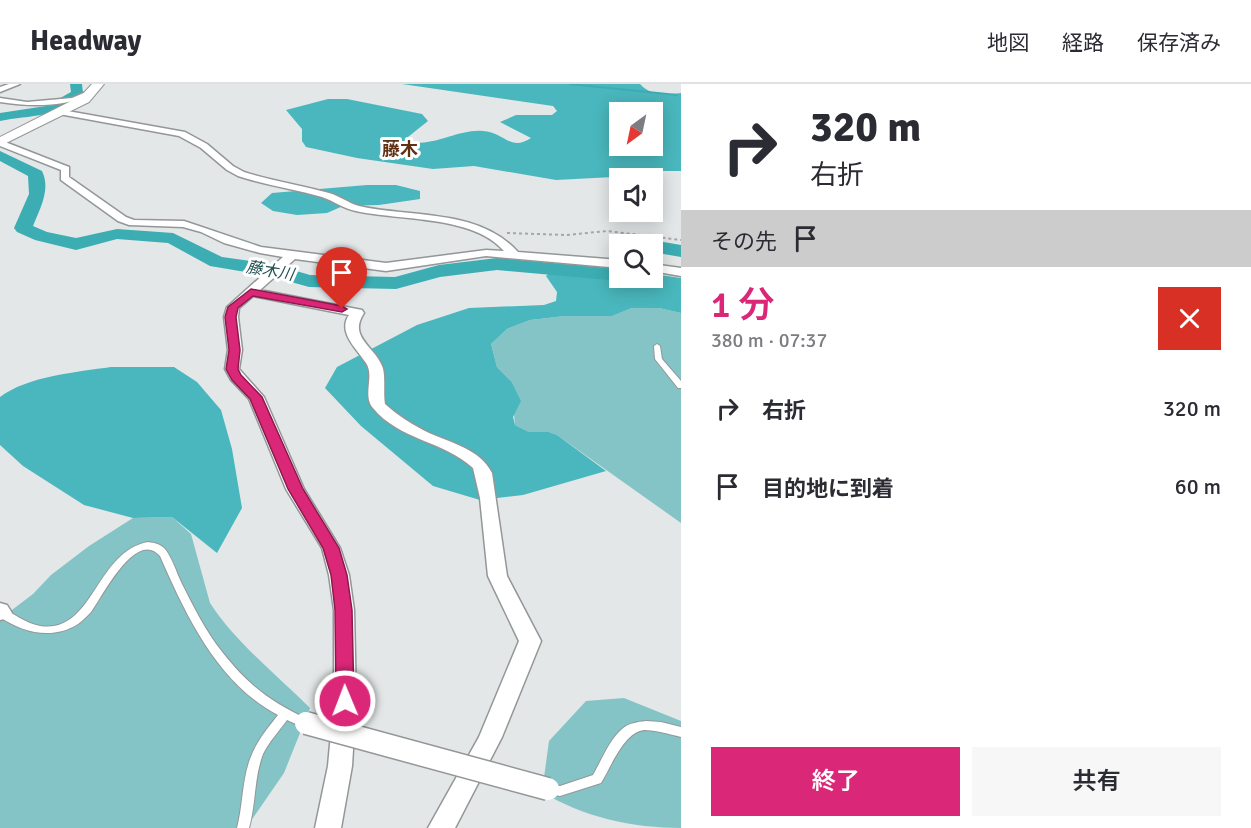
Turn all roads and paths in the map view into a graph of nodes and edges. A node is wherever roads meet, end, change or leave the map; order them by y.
1 (16, 84) edge
2 (95, 88) edge
3 (0, 90) edge
4 (0, 100) edge
5 (62, 112) junction
6 (0, 142) edge
7 (490, 234) junction
8 (681, 240) edge
9 (514, 255) junction
10 (291, 256) junction
11 (609, 263) edge
12 (663, 269) edge
13 (681, 272) edge
14 (251, 292) junction
15 (657, 346) dead end
16 (681, 386) edge
17 (1, 611) edge
18 (296, 719) junction
19 (681, 732) edge
20 (548, 789) joint
21 (243, 828) edge
22 (328, 828) edge
23 (441, 828) edge

1 - 3 street
2 - 4 street
2 - 5 main road
5 - 6 main road
5 - 7 street
6 - 10 street
7 - 8 path
7 - 9 street
9 - 10 street
9 - 11 street
10 - 14 street
12 - 13 street
14 - 22 street
14 - 23 street
15 - 16 lane
17 - 18 lane
18 - 20 street, bridge
18 - 21 lane
19 - 20 lane

